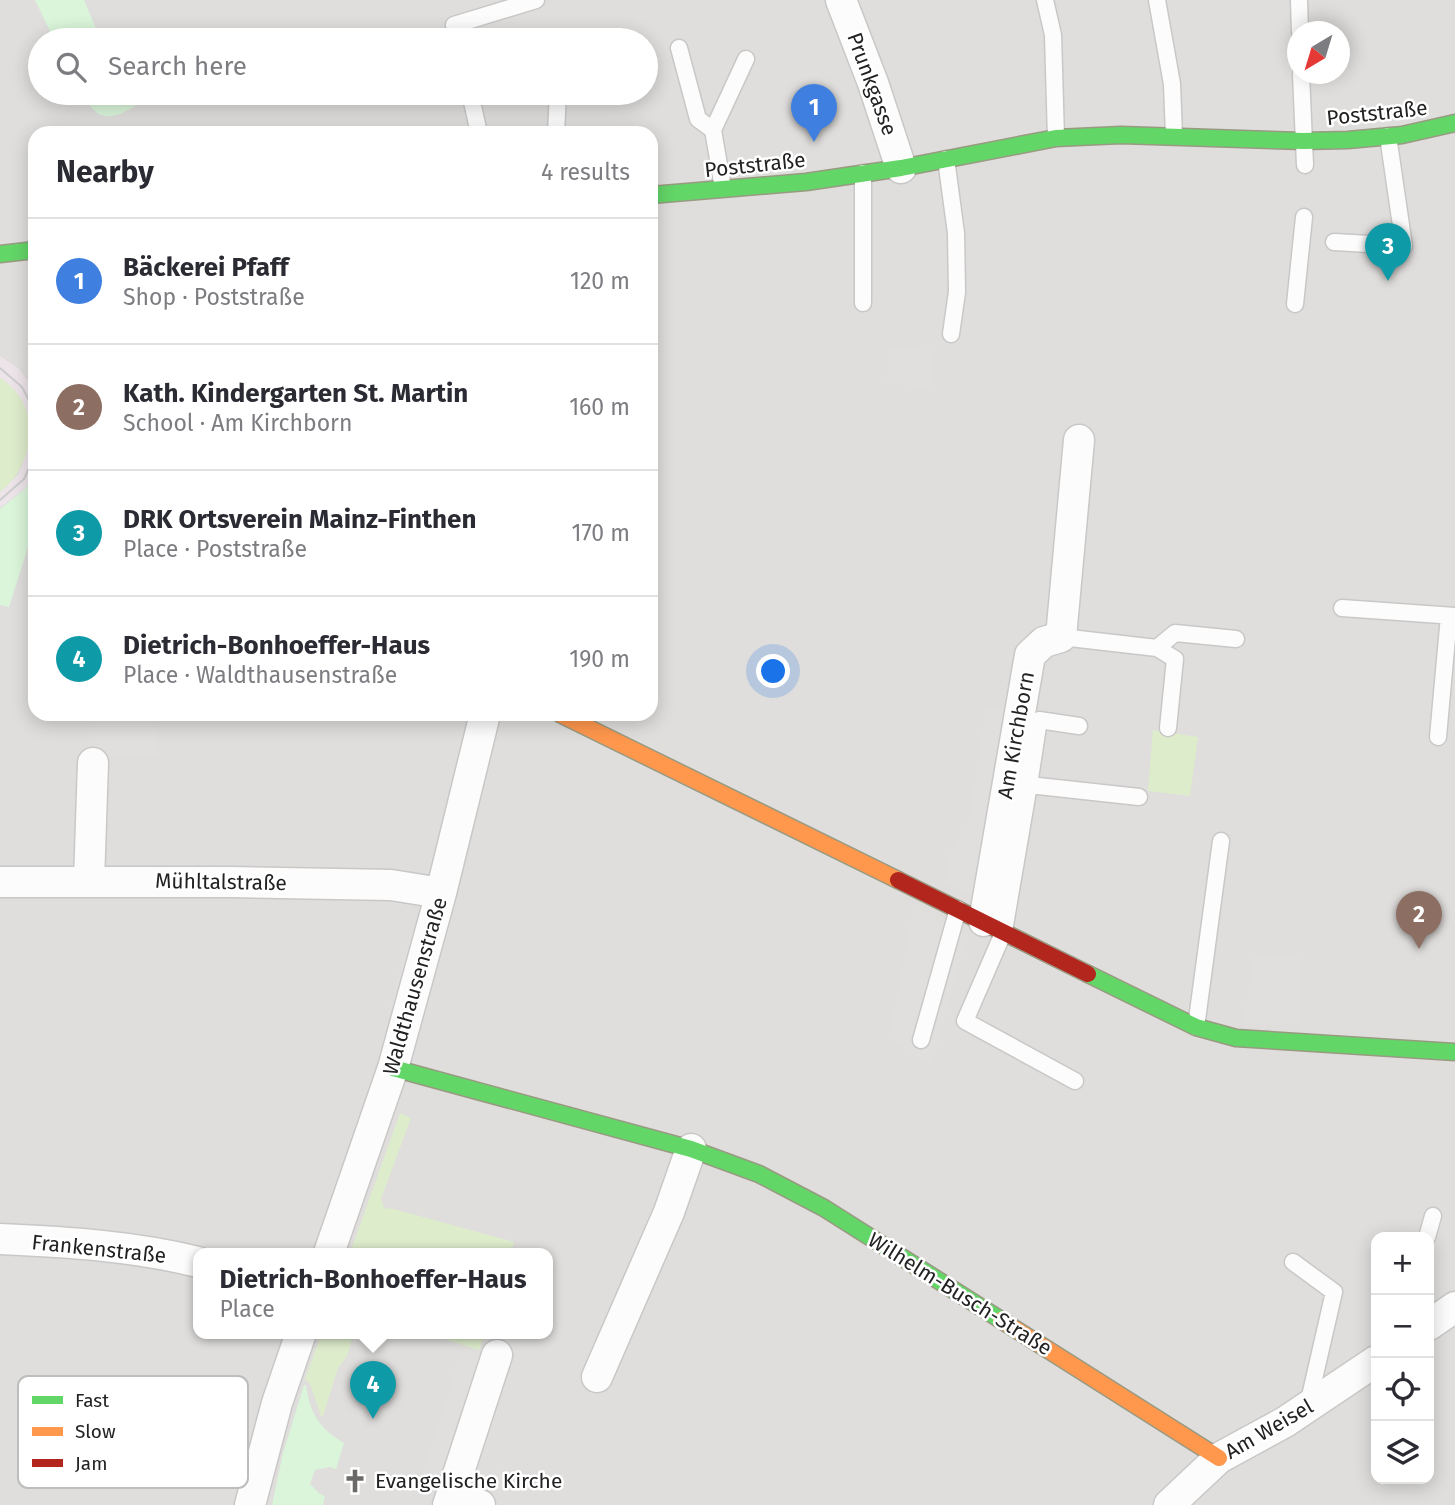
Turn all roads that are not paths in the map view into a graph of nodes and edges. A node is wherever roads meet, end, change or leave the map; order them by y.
1 (536, 0) edge
2 (841, 0) edge
3 (1045, 0) edge
4 (1157, 0) edge
5 (1299, 0) edge
6 (1300, 21) edge
7 (455, 28) edge
8 (679, 48) dead end
9 (746, 59) dead end
10 (1301, 84) edge
11 (473, 105) edge
12 (557, 105) edge
13 (1455, 123) edge
14 (477, 126) edge
15 (556, 126) edge
16 (713, 130) junction
17 (1174, 136) junction
18 (1388, 136) junction
19 (1056, 138) junction
20 (1303, 141) junction
21 (946, 159) junction
22 (1305, 165) dead end
23 (901, 168) junction
24 (863, 173) junction
25 (724, 190) junction
26 (658, 195) edge
27 (1304, 217) dead end
28 (1334, 242) dead end
29 (28, 251) edge
30 (0, 254) edge
31 (863, 303) dead end
32 (1295, 304) dead end
33 (951, 334) dead end
34 (1079, 440) dead end
35 (1342, 608) dead end
36 (1452, 616) edge
37 (1061, 637) junction
38 (1236, 639) dead end
39 (1157, 648) junction
40 (483, 721) edge
41 (574, 721) edge
42 (1079, 726) dead end
43 (1168, 728) dead end
44 (1438, 737) dead end
45 (93, 763) dead end
46 (1029, 785) junction
47 (1139, 797) dead end
48 (1221, 841) dead end
49 (89, 881) junction
50 (0, 882) edge
51 (441, 893) junction
52 (982, 920) junction
53 (1196, 1027) junction
54 (921, 1040) dead end
55 (1455, 1052) edge
56 (393, 1068) junction
57 (1075, 1081) dead end
58 (691, 1149) junction
59 (1433, 1216) dead end
60 (1428, 1232) edge
61 (0, 1239) edge
62 (331, 1248) edge
63 (193, 1261) edge
64 (1293, 1262) dead end
65 (1455, 1307) edge
66 (1434, 1322) edge
67 (299, 1339) edge
68 (497, 1355) dead end
69 (1371, 1364) edge
70 (597, 1377) dead end
71 (1307, 1408) junction
72 (1219, 1458) junction
73 (449, 1500) edge
74 (250, 1505) edge
75 (480, 1505) edge
76 (1169, 1505) edge

1 - 7 lane
2 - 23 street, Prunkgasse
3 - 19 lane
4 - 17 lane
5 - 6 lane
8 - 16 lane
9 - 16 lane
10 - 20 lane, Poststraße
11 - 14 lane
12 - 15 lane
13 - 18 street, Poststraße
16 - 25 lane
17 - 19 street, Poststraße
17 - 20 street, Poststraße
18 - 20 street, Poststraße
18 - 28 lane
19 - 21 street, Poststraße
20 - 22 lane
21 - 23 street, Poststraße
21 - 33 lane
23 - 24 street, Poststraße
24 - 25 street, Poststraße
24 - 31 lane
25 - 26 street, Poststraße
27 - 32 lane
29 - 30 street
34 - 37 street
35 - 36 lane
36 - 44 lane
37 - 39 lane
37 - 52 street, Am Kirchborn
38 - 39 lane
39 - 43 lane
40 - 51 street, Waldthausenstraße
41 - 52 street
42 - 46 lane
45 - 49 street
46 - 47 lane
46 - 52 lane
48 - 53 lane
49 - 50 street, Mühltalstraße
49 - 51 street, Mühltalstraße
51 - 56 street, Waldthausenstraße
52 - 53 street
52 - 54 lane
52 - 57 lane
53 - 55 street
56 - 58 street, Wilhelm-Busch-Straße
56 - 62 street, Waldthausenstraße
58 - 70 street
58 - 72 street, Wilhelm-Busch-Straße
59 - 60 lane
61 - 63 street, Frankenstraße
64 - 71 lane
65 - 66 street
67 - 74 street
68 - 73 street
69 - 71 street, Am Weisel
71 - 72 street, Am Weisel
72 - 76 street, Am Weisel
73 - 75 street

